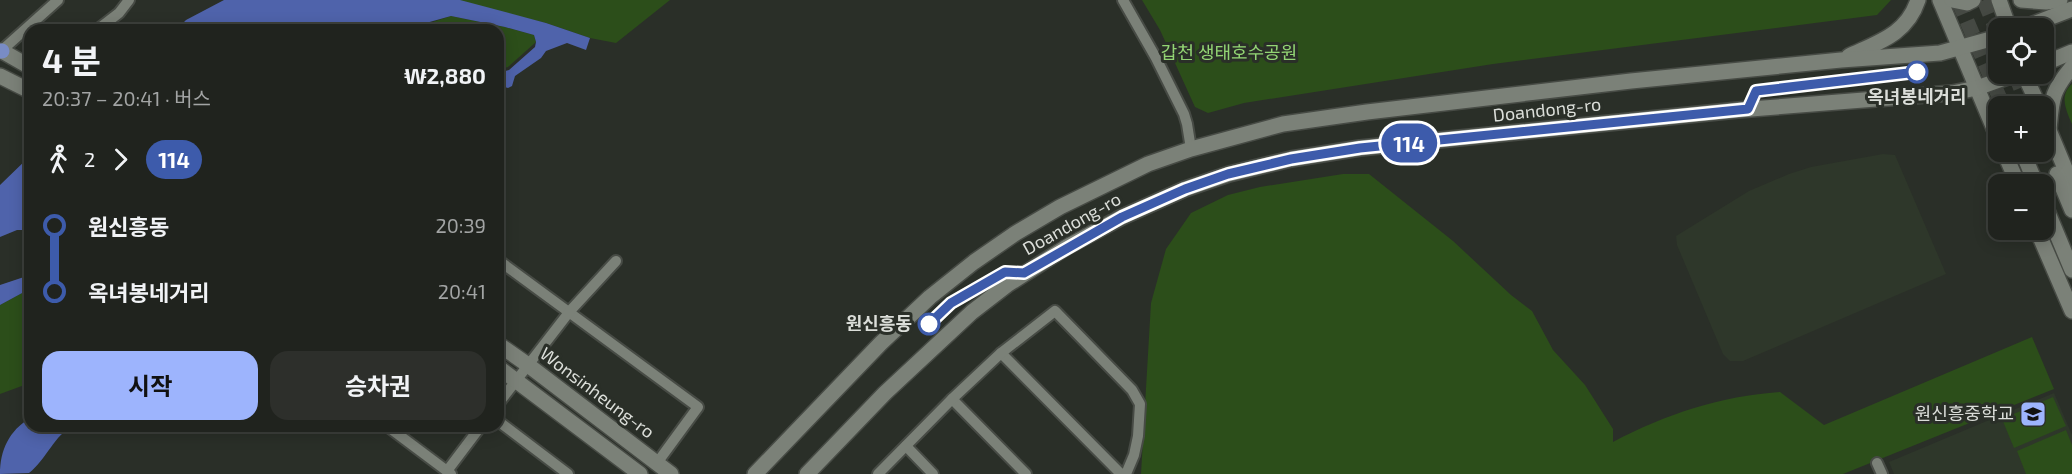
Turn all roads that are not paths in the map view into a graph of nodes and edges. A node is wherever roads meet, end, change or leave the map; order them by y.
1 (58, 0) edge
2 (129, 0) edge
3 (1123, 0) edge
4 (1918, 0) edge
5 (1940, 0) edge
6 (1952, 0) edge
7 (1973, 0) edge
8 (1999, 0) edge
9 (2021, 0) edge
10 (2060, 0) edge
11 (2072, 9) edge
12 (2005, 18) edge
13 (2049, 18) edge
14 (31, 24) edge
15 (105, 24) edge
16 (24, 30) edge
17 (1988, 40) edge
18 (1961, 48) junction
19 (1, 51) edge
20 (2072, 52) edge
21 (2054, 59) edge
22 (1841, 60) junction
23 (24, 64) edge
24 (2072, 67) edge
25 (0, 76) edge
26 (1988, 84) edge
27 (24, 88) edge
28 (1977, 88) junction
29 (2053, 96) edge
30 (1988, 114) edge
31 (2054, 148) edge
32 (1191, 149) junction
33 (2054, 154) edge
34 (2072, 185) edge
35 (2072, 210) edge
36 (2054, 227) edge
37 (2041, 240) edge
38 (616, 261) dead end
39 (504, 264) edge
40 (2072, 270) edge
41 (570, 311) junction
42 (2072, 311) edge
43 (504, 348) edge
44 (1001, 353) junction
45 (528, 365) junction
46 (504, 371) edge
47 (517, 380) junction
48 (504, 396) edge
49 (952, 399) junction
50 (504, 426) edge
51 (395, 432) edge
52 (477, 432) edge
53 (906, 446) junction
54 (657, 463) junction
55 (449, 472) edge
56 (568, 474) edge
57 (640, 474) edge
58 (670, 474) edge
59 (754, 474) edge
60 (807, 474) edge
61 (878, 474) edge
62 (933, 474) edge
63 (1026, 474) edge
64 (1121, 474) edge
65 (1126, 474) edge

1 - 14 street
2 - 15 street
3 - 32 street
4 - 22 main road
5 - 18 main road
6 - 7 main road
8 - 12 main road
9 - 10 main road
11 - 13 main road
16 - 19 street
17 - 18 main road, Doandong-ro
18 - 22 main road, Doandong-ro
18 - 28 main road
19 - 23 main road
20 - 21 main road
22 - 32 main road, Doandong-ro
24 - 29 main road
25 - 27 main road
26 - 28 main road, Doandong-ro
28 - 30 main road
28 - 60 main road, Doandong-ro
31 - 34 main road
32 - 59 main road, Doandong-ro
33 - 35 main road
36 - 40 main road
37 - 42 main road
38 - 41 street
39 - 41 street
41 - 45 street
41 - 54 street
43 - 45 main road, Wonsinheung-ro
44 - 49 street
44 - 64 street
44 - 65 street
45 - 47 street
45 - 54 main road, Wonsinheung-ro
46 - 47 main road
47 - 48 street
47 - 57 main road
49 - 53 street
49 - 63 street
50 - 56 street
51 - 55 street
52 - 55 street
53 - 61 street
53 - 62 street
54 - 58 main road, Wonsinheung-ro

